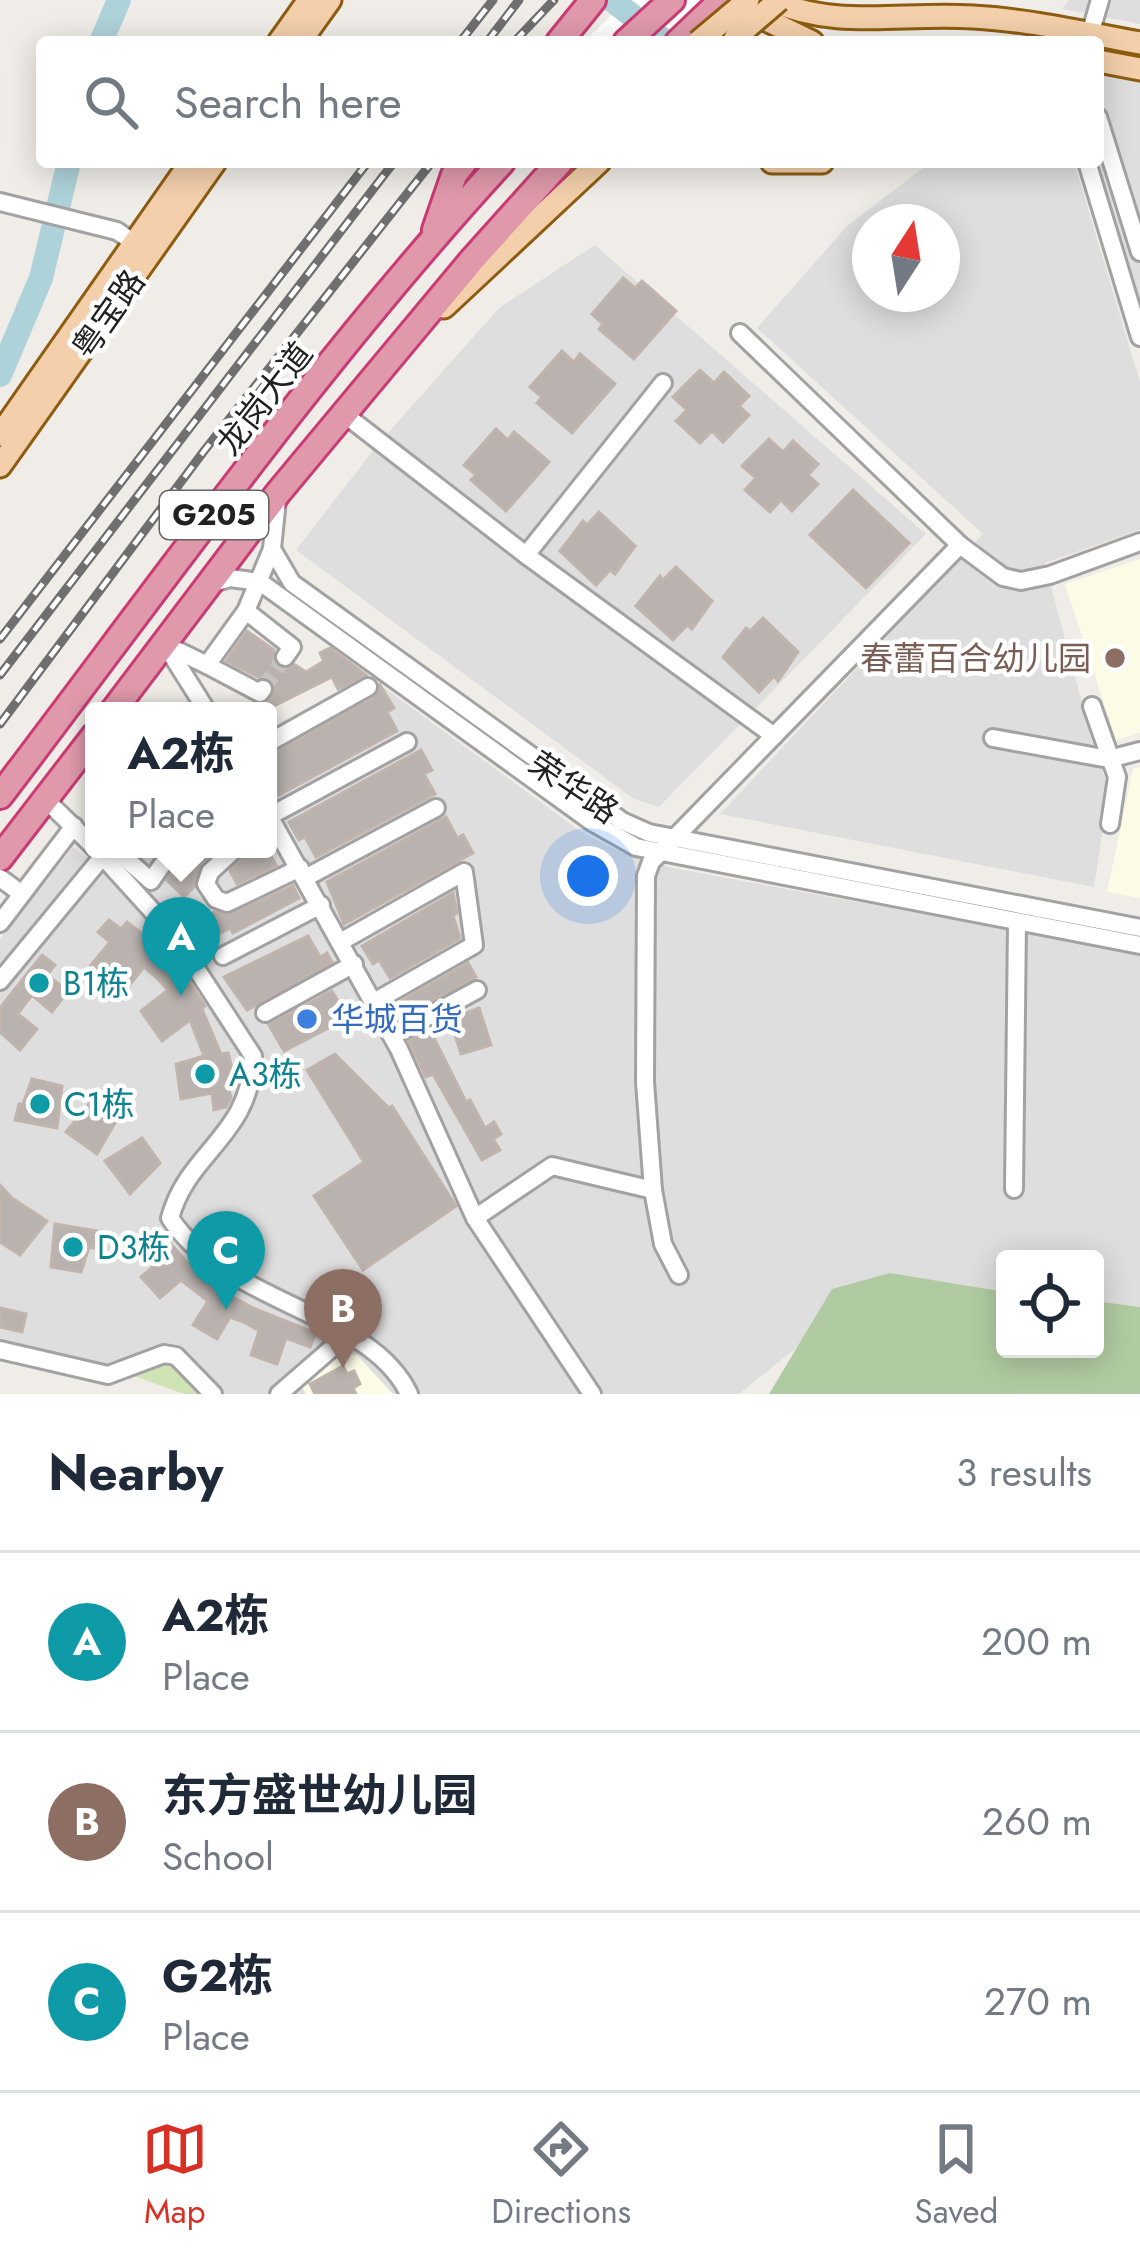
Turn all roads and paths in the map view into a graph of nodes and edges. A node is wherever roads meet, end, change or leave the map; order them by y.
1 (309, 0) edge
2 (330, 0) edge
3 (593, 0) edge
4 (662, 0) edge
5 (672, 0) edge
6 (722, 0) edge
7 (733, 0) edge
8 (748, 0) edge
9 (775, 0) edge
10 (956, 0) edge
11 (1100, 0) edge
12 (913, 14) junction
13 (283, 36) edge
14 (304, 36) edge
15 (564, 36) edge
16 (631, 36) edge
17 (633, 36) edge
18 (684, 36) edge
19 (705, 36) edge
20 (738, 36) edge
21 (798, 36) edge
22 (1081, 36) edge
23 (1090, 36) edge
24 (1104, 39) edge
25 (1140, 43) edge
26 (1104, 62) edge
27 (1140, 69) edge
28 (1104, 136) edge
29 (188, 168) edge
30 (210, 168) edge
31 (459, 168) edge
32 (496, 168) edge
33 (555, 168) edge
34 (593, 168) edge
35 (1089, 168) edge
36 (9, 204) edge
37 (432, 238) junction
38 (141, 248) junction
39 (1140, 252) edge
40 (740, 333) dead end
41 (1140, 337) edge
42 (395, 352) junction
43 (663, 383) dead end
44 (344, 414) junction
45 (0, 435) edge
46 (0, 466) edge
47 (278, 493) junction
48 (1140, 542) edge
49 (960, 545) junction
50 (272, 549) junction
51 (526, 555) junction
52 (260, 582) junction
53 (209, 584) junction
54 (246, 611) junction
55 (164, 644) junction
56 (285, 657) dead end
57 (207, 665) junction
58 (368, 687) dead end
59 (263, 689) dead end
60 (120, 702) edge
61 (201, 702) edge
62 (1092, 706) dead end
63 (774, 736) junction
64 (277, 738) edge
65 (993, 738) dead end
66 (407, 742) dead end
67 (85, 748) edge
68 (1140, 751) edge
69 (1109, 759) junction
70 (0, 796) edge
71 (46, 800) junction
72 (436, 808) dead end
73 (277, 810) edge
74 (1110, 824) dead end
75 (74, 826) junction
76 (277, 830) edge
77 (85, 835) edge
78 (676, 838) junction
79 (660, 853) junction
80 (0, 858) edge
81 (96, 858) edge
82 (109, 858) edge
83 (115, 858) edge
84 (167, 858) edge
85 (225, 858) edge
86 (303, 873) junction
87 (0, 878) edge
88 (22, 894) junction
89 (321, 904) junction
90 (1017, 922) junction
91 (0, 923) edge
92 (1140, 928) edge
93 (342, 940) junction
94 (1140, 944) edge
95 (223, 956) dead end
96 (354, 964) junction
97 (0, 982) edge
98 (477, 990) dead end
99 (374, 1002) junction
100 (265, 1012) dead end
101 (392, 1036) junction
102 (1015, 1189) dead end
103 (653, 1190) junction
104 (475, 1218) junction
105 (680, 1275) dead end
106 (347, 1334) junction
107 (0, 1350) edge
108 (212, 1394) edge
109 (279, 1394) edge
110 (409, 1394) edge
111 (592, 1394) edge

1 - 13 main road
2 - 14 main road
3 - 15 highway
4 - 16 main road
5 - 17 highway
6 - 18 highway
7 - 21 main road
8 - 19 main road, bridge
9 - 12 main road
9 - 20 main road, bridge
10 - 12 main road
11 - 23 street
12 - 22 main road
24 - 25 main road
26 - 27 main road
28 - 39 street
29 - 38 main road, 粤宝路
30 - 38 main road, 粤宝路
31 - 37 highway
32 - 37 highway, 龙岗大道 / G205
33 - 42 highway, G205
34 - 42 main road
35 - 41 street
36 - 38 street
37 - 70 highway, 龙岗大道 / G205
38 - 45 main road, 粤宝路
38 - 46 main road, 粤宝路
40 - 49 street
42 - 44 highway, G205
43 - 51 street
44 - 47 highway, G205
44 - 51 street
47 - 50 street
47 - 53 highway, G205
48 - 49 street
49 - 63 street
50 - 52 street
50 - 78 street, 荣华路
51 - 63 street
52 - 53 street
52 - 54 street
52 - 79 street, 荣华路
53 - 55 highway, G205
54 - 56 street
54 - 57 street
55 - 57 street
55 - 60 highway, G205
55 - 61 street
57 - 59 street
58 - 64 street
62 - 69 street
63 - 78 street
65 - 69 street
66 - 73 street
67 - 71 highway
68 - 69 street
69 - 74 street
71 - 75 street
71 - 80 highway
72 - 86 street
75 - 77 street
75 - 88 street
76 - 86 street
78 - 79 street
78 - 92 street, 荣华路
79 - 90 street, 荣华路
79 - 103 street
81 - 97 street
82 - 106 street
83 - 84 street
85 - 86 street
86 - 89 street
87 - 88 street
88 - 91 street
89 - 93 street
89 - 95 street
90 - 94 street, 荣华路
90 - 102 street
93 - 96 street
93 - 99 street
96 - 99 street
96 - 100 street
98 - 101 street
99 - 101 street
101 - 104 street
103 - 104 street
103 - 105 street
104 - 111 street
106 - 109 street
106 - 110 street
107 - 108 street

